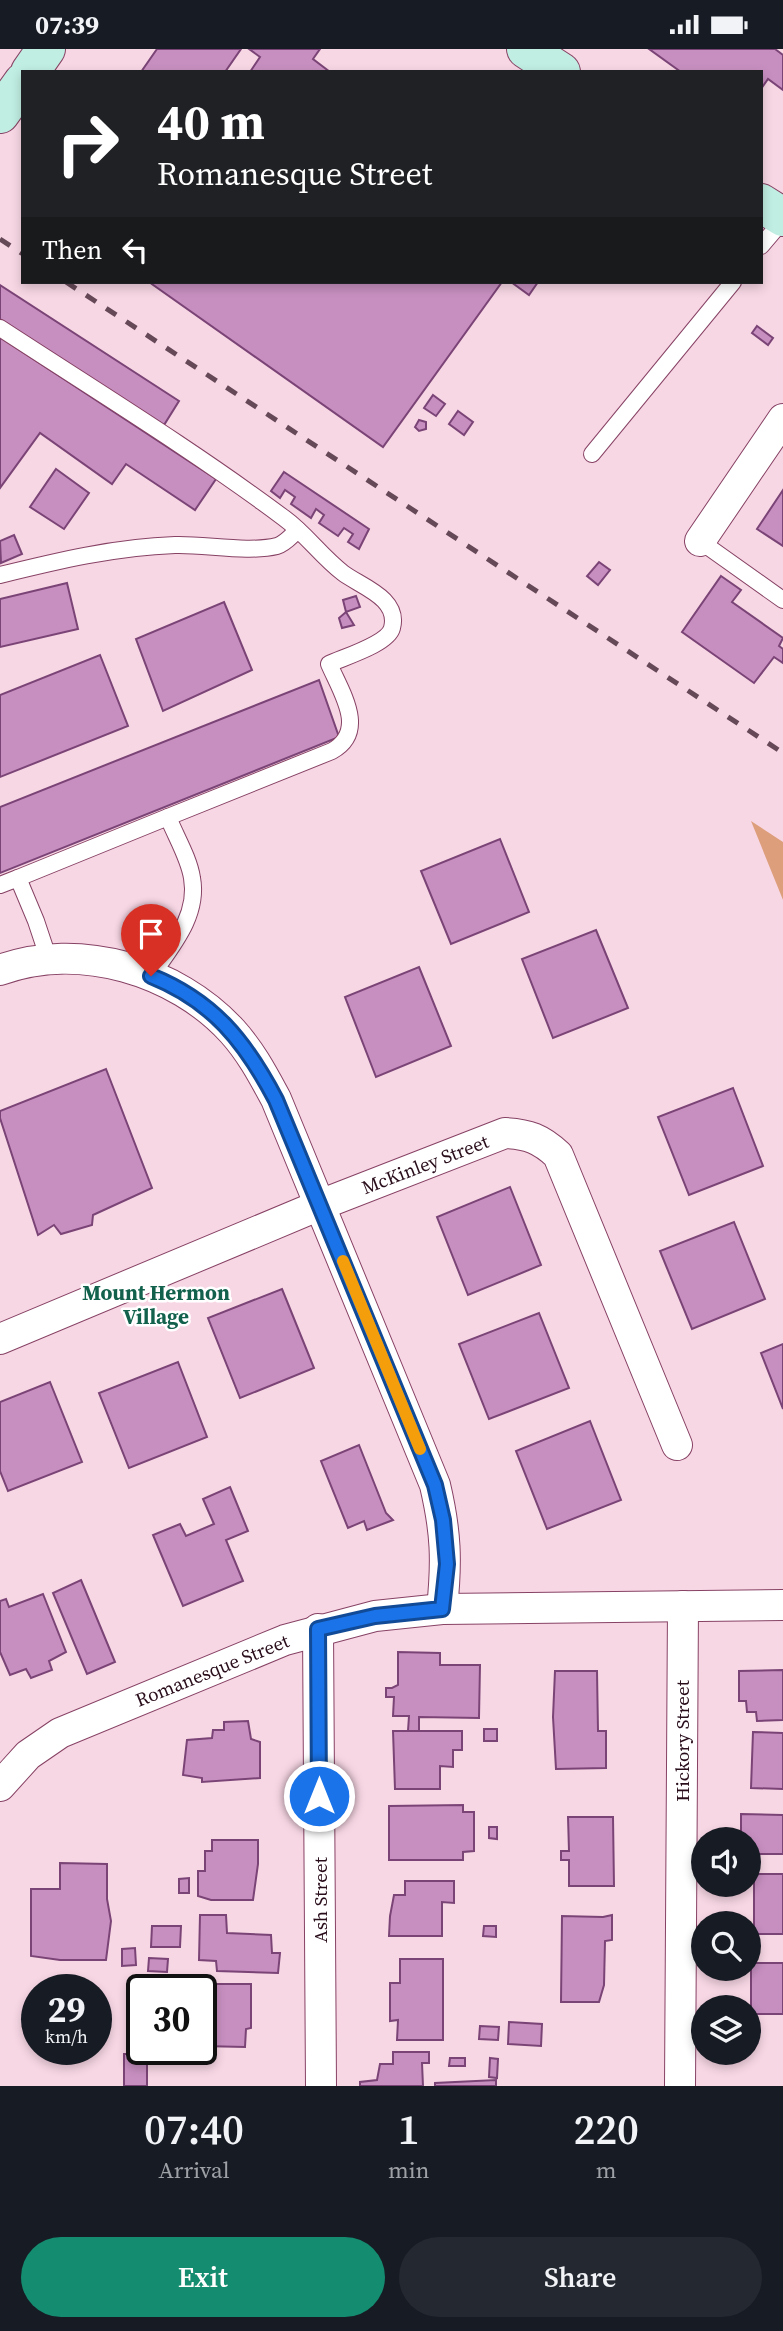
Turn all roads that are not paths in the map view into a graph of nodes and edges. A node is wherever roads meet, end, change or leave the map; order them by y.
1 (46, 49) edge
2 (31, 70) edge
3 (21, 85) edge
4 (0, 114) edge
5 (763, 204) edge
6 (783, 218) edge
7 (763, 244) edge
8 (731, 284) edge
9 (0, 328) edge
10 (783, 419) edge
11 (592, 454) dead end
12 (298, 530) junction
13 (700, 541) joint
14 (0, 575) edge
15 (783, 600) edge
16 (169, 817) junction
17 (18, 878) junction
18 (0, 885) edge
19 (49, 960) junction
20 (0, 970) edge
21 (151, 976) junction
22 (320, 1205) junction
23 (0, 1339) edge
24 (677, 1445) dead end
25 (783, 1605) edge
26 (683, 1606) junction
27 (442, 1609) junction
28 (318, 1629) junction
29 (0, 1786) edge
30 (321, 2086) edge
31 (680, 2086) edge

1 - 2 main road
3 - 4 main road
5 - 6 main road
6 - 7 lane
8 - 11 lane
9 - 12 lane
10 - 13 street
12 - 14 lane
12 - 16 lane
13 - 15 lane
16 - 17 lane
16 - 21 lane
17 - 18 lane
17 - 19 lane
19 - 20 street
19 - 21 street
21 - 22 street
22 - 23 street, McKinley Street
22 - 24 street, McKinley Street
22 - 27 street
25 - 26 street, Romanesque Street
26 - 27 street, Romanesque Street
26 - 31 street, Hickory Street
27 - 28 street, Romanesque Street
28 - 29 street, Romanesque Street
28 - 30 street, Ash Street

